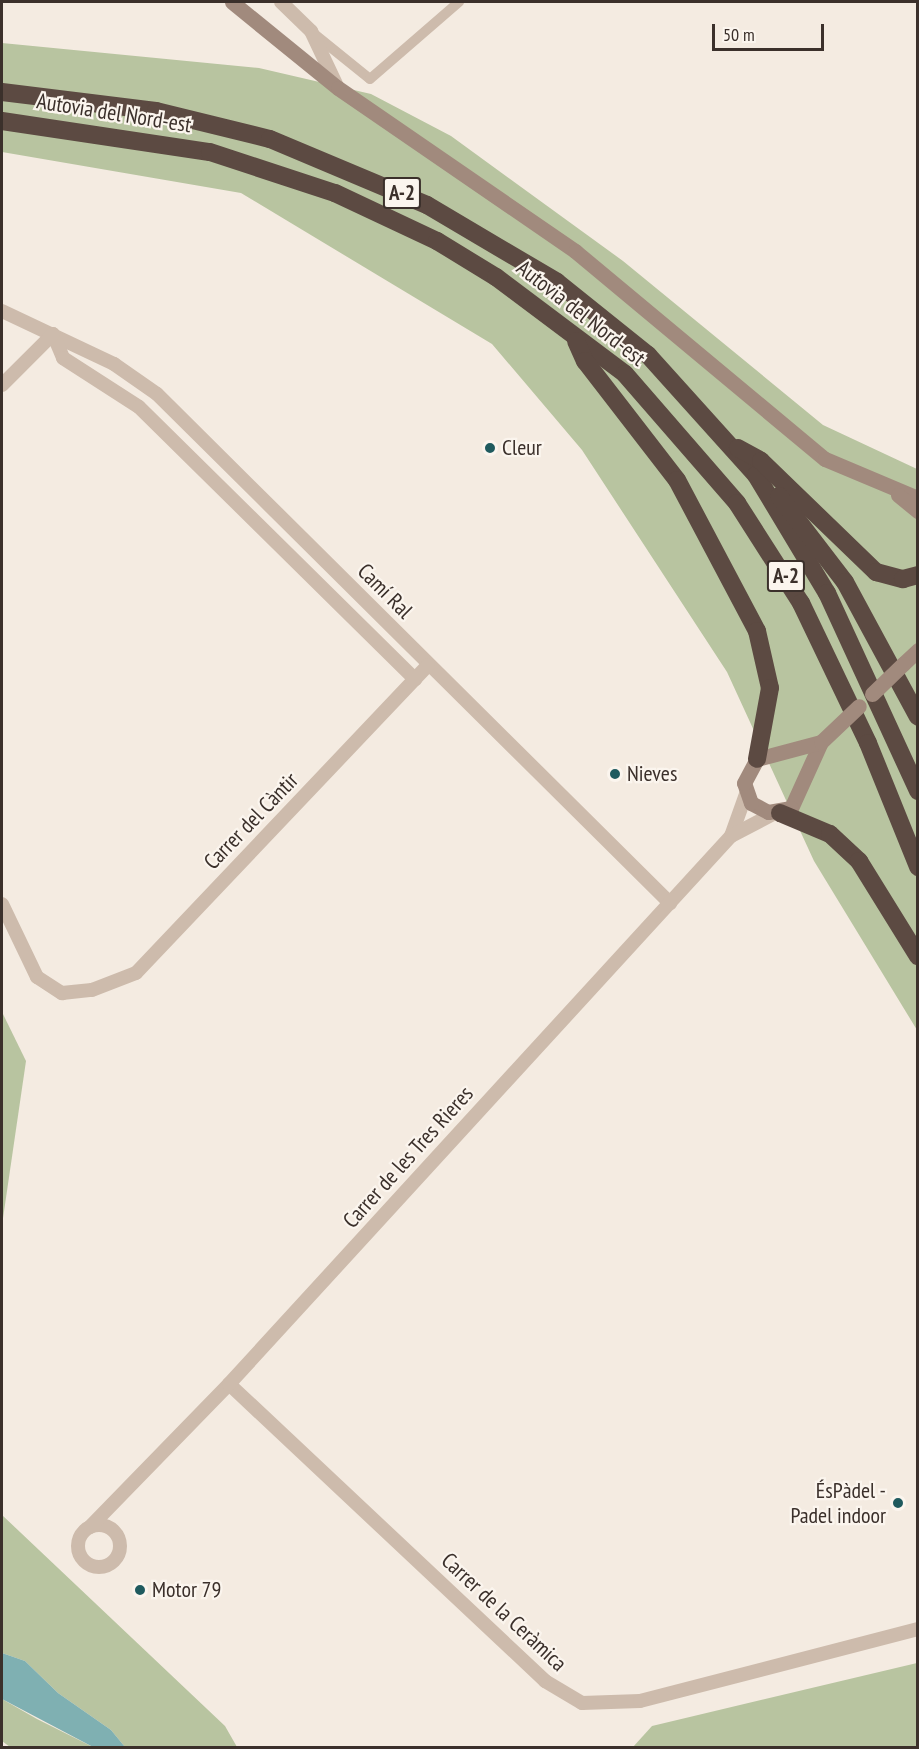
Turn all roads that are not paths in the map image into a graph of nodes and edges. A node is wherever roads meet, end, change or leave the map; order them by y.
1 (232, 2) edge
2 (281, 2) edge
3 (459, 2) edge
4 (311, 31) junction
5 (338, 88) junction
6 (2, 92) edge
7 (2, 121) edge
8 (2, 311) edge
9 (53, 334) junction
10 (575, 339) junction
11 (2, 385) edge
12 (729, 442) junction
13 (756, 475) junction
14 (891, 490) junction
15 (918, 498) edge
16 (918, 511) edge
17 (918, 575) edge
18 (917, 649) edge
19 (428, 665) junction
20 (415, 679) junction
21 (918, 717) edge
22 (821, 742) junction
23 (781, 754) junction
24 (757, 759) junction
25 (804, 786) junction
26 (918, 791) edge
27 (746, 794) junction
28 (777, 813) junction
29 (731, 836) junction
30 (918, 867) edge
31 (670, 903) junction
32 (2, 904) edge
33 (918, 957) edge
34 (229, 1384) junction
35 (113, 1504) junction
36 (90, 1527) junction
37 (114, 1531) junction
38 (918, 1629) edge

1 - 5 main road
2 - 4 street
3 - 4 street
4 - 5 street
5 - 14 main road
6 - 12 highway, Autovia del Nord-est / A-2
7 - 10 highway, Autovia del Nord-est / A-2
8 - 9 street, Camí Ral
9 - 11 street
9 - 19 street, Camí Ral
9 - 20 street, Camí Ral
10 - 24 highway
10 - 30 highway, Autovia del Nord-est / A-2
12 - 13 highway, Autovia del Nord-est / A-2
12 - 17 highway
13 - 21 highway
13 - 26 highway, Autovia del Nord-est / A-2
14 - 15 main road
14 - 16 main road
18 - 22 main road, bridge
19 - 20 street, Carrer del Càntir
19 - 31 street, Camí Ral
20 - 32 street, Carrer del Càntir
22 - 23 main road
22 - 25 main road
23 - 24 main road
23 - 25 main road
24 - 27 main road
25 - 28 main road
27 - 28 main road
27 - 29 street, Carrer de les Tres Rieres
28 - 29 street, Carrer de les Tres Rieres
28 - 33 highway
29 - 31 street, Carrer de les Tres Rieres
31 - 34 street, Carrer de les Tres Rieres
34 - 35 street, Carrer de les Tres Rieres
34 - 38 street, Carrer de la Ceràmica
35 - 36 street, Carrer de les Tres Rieres
35 - 37 street, Carrer de les Tres Rieres
36 - 37 street
36 - 37 street, Carrer de les Tres Rieres

